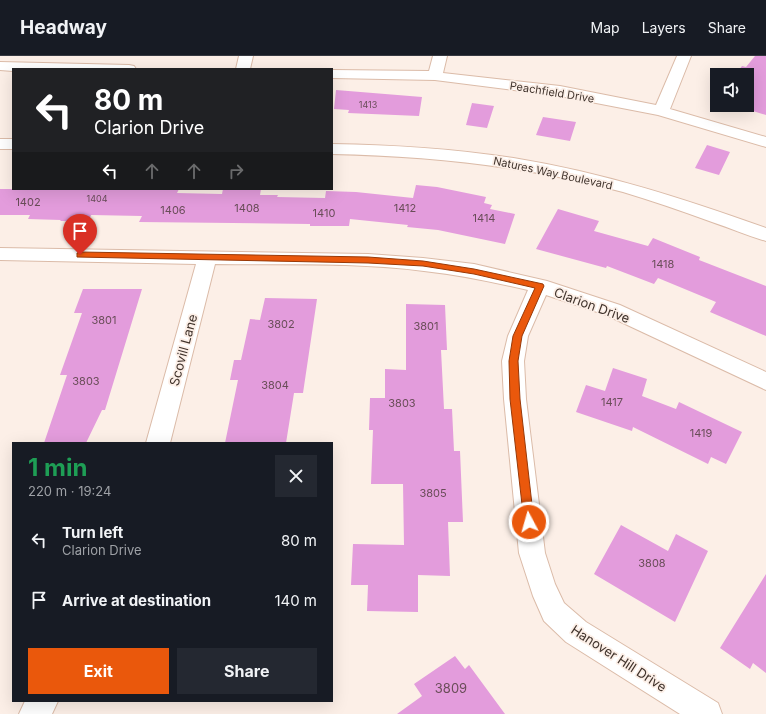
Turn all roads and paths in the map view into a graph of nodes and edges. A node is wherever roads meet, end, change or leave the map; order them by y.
1 (246, 56) edge
2 (440, 56) edge
3 (684, 56) edge
4 (19, 61) edge
5 (0, 66) edge
6 (115, 68) edge
7 (243, 68) edge
8 (333, 74) edge
9 (435, 76) junction
10 (661, 111) junction
11 (766, 142) edge
12 (0, 144) edge
13 (12, 144) edge
14 (333, 149) edge
15 (766, 235) edge
16 (0, 254) edge
17 (207, 257) junction
18 (540, 286) junction
19 (766, 382) edge
20 (158, 442) edge
21 (42, 702) edge
22 (34, 714) edge
23 (707, 714) edge

1 - 7 street
2 - 9 street
3 - 10 street
4 - 5 street
4 - 6 street
8 - 9 street, Peachfield Drive
9 - 10 street, Peachfield Drive
10 - 11 street, Peachfield Drive
12 - 13 street
14 - 15 street, Natures Way Boulevard
16 - 17 street, Clarion Drive
17 - 18 street, Clarion Drive
17 - 20 street, Scovill Lane
18 - 19 street, Clarion Drive
18 - 23 street, Hanover Hill Drive
21 - 22 street

